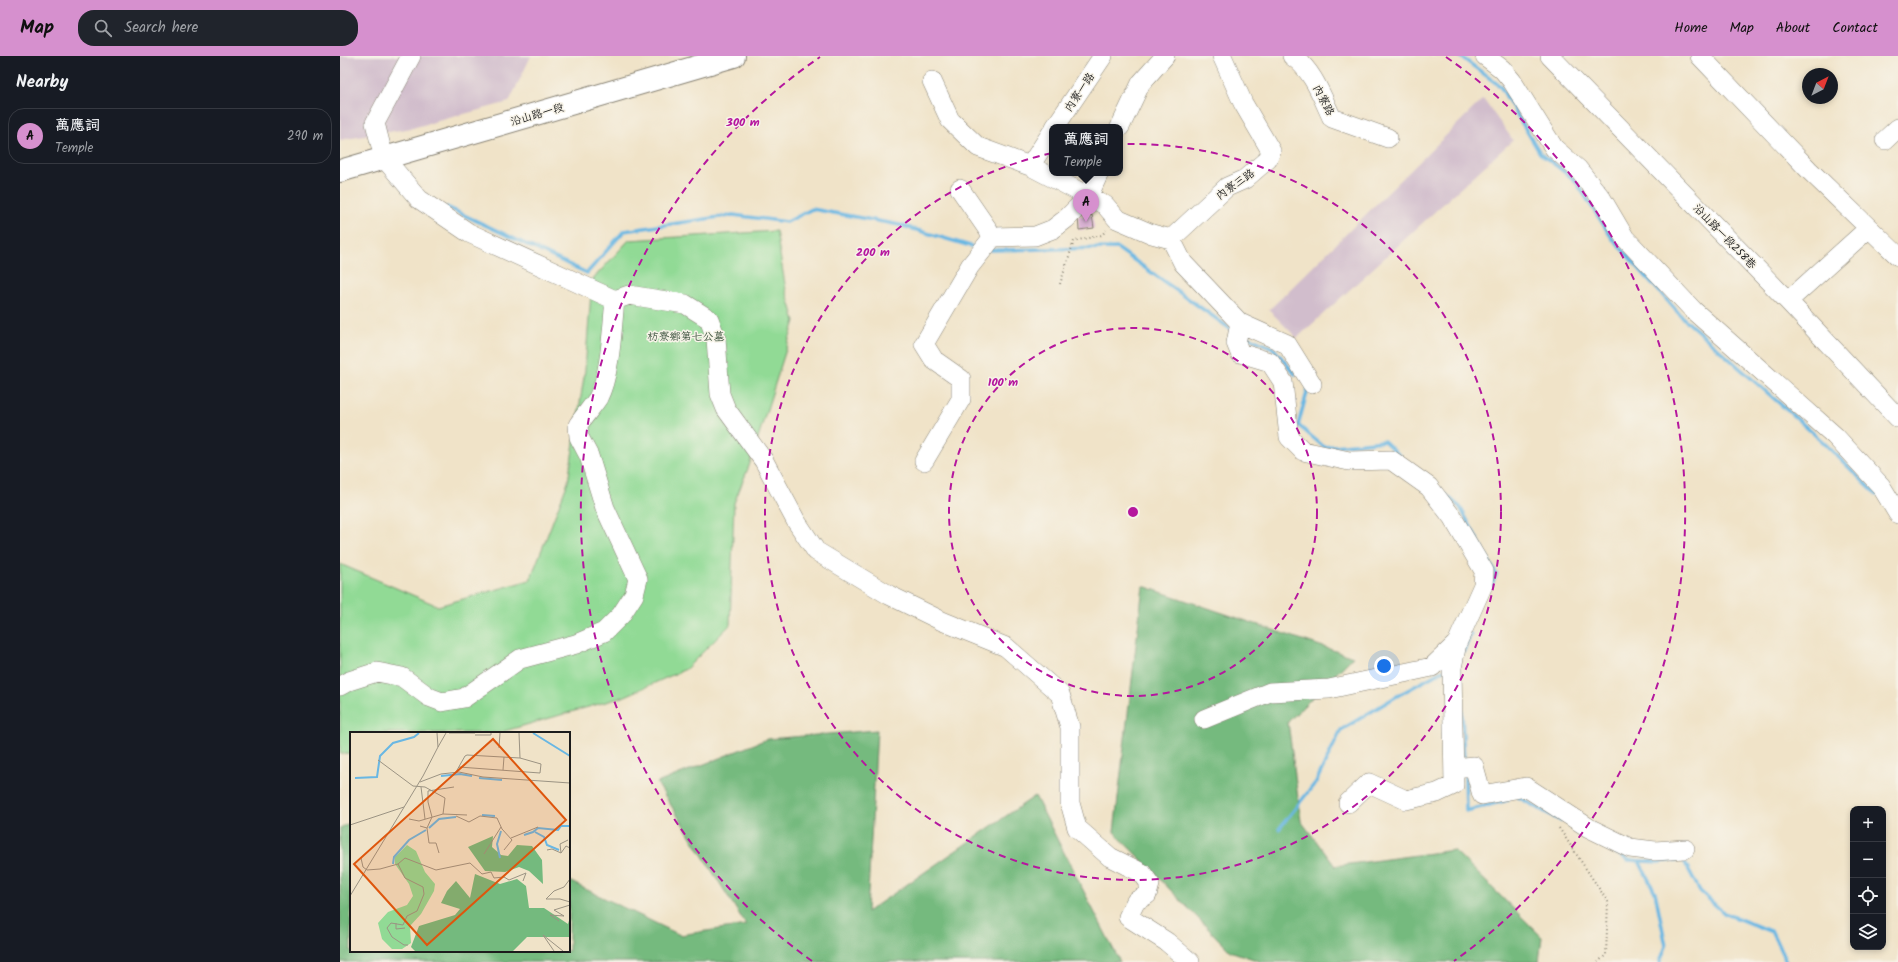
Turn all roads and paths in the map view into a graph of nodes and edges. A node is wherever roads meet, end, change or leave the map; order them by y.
1 (411, 56) edge
2 (734, 56) edge
3 (1103, 56) edge
4 (1165, 56) edge
5 (1222, 56) edge
6 (1485, 56) edge
7 (1550, 56) edge
8 (1700, 56) edge
9 (1297, 57) edge
10 (932, 81) dead end
11 (1057, 124) edge
12 (1121, 124) edge
13 (1049, 137) edge
14 (1388, 138) dead end
15 (384, 158) junction
16 (1030, 166) junction
17 (340, 171) edge
18 (1098, 176) edge
19 (960, 189) dead end
20 (1088, 197) junction
21 (1116, 219) junction
22 (1869, 228) junction
23 (992, 239) junction
24 (1170, 239) junction
25 (1898, 256) edge
26 (1060, 284) dead end
27 (615, 300) junction
28 (1788, 301) junction
29 (1239, 329) junction
30 (1312, 384) dead end
31 (1898, 418) edge
32 (924, 461) dead end
33 (1898, 514) edge
34 (1455, 656) junction
35 (340, 686) edge
36 (1204, 719) dead end
37 (1463, 767) junction
38 (1348, 803) dead end
39 (1558, 826) dead end
40 (1685, 850) dead end
41 (1190, 962) edge
42 (1598, 962) edge

1 - 15 street
2 - 15 main road, 沿山路一段
3 - 11 street, 內寮一路
4 - 12 street
5 - 24 street, 內寮三路
6 - 33 street
7 - 28 street, 沿山路一段258巷
8 - 22 street
9 - 14 street, 內寮路
10 - 16 street
13 - 16 street
15 - 17 main road, 沿山路一段
15 - 27 street
16 - 20 street
18 - 20 street
19 - 23 street
20 - 21 street
20 - 23 street
21 - 24 street
21 - 26 path
22 - 25 street
22 - 28 street
23 - 32 street
24 - 29 street
27 - 35 street
27 - 41 street
28 - 31 street, 沿山路一段258巷
29 - 30 street
29 - 34 street
34 - 36 street
34 - 37 street
37 - 38 street
37 - 40 street
39 - 42 path

